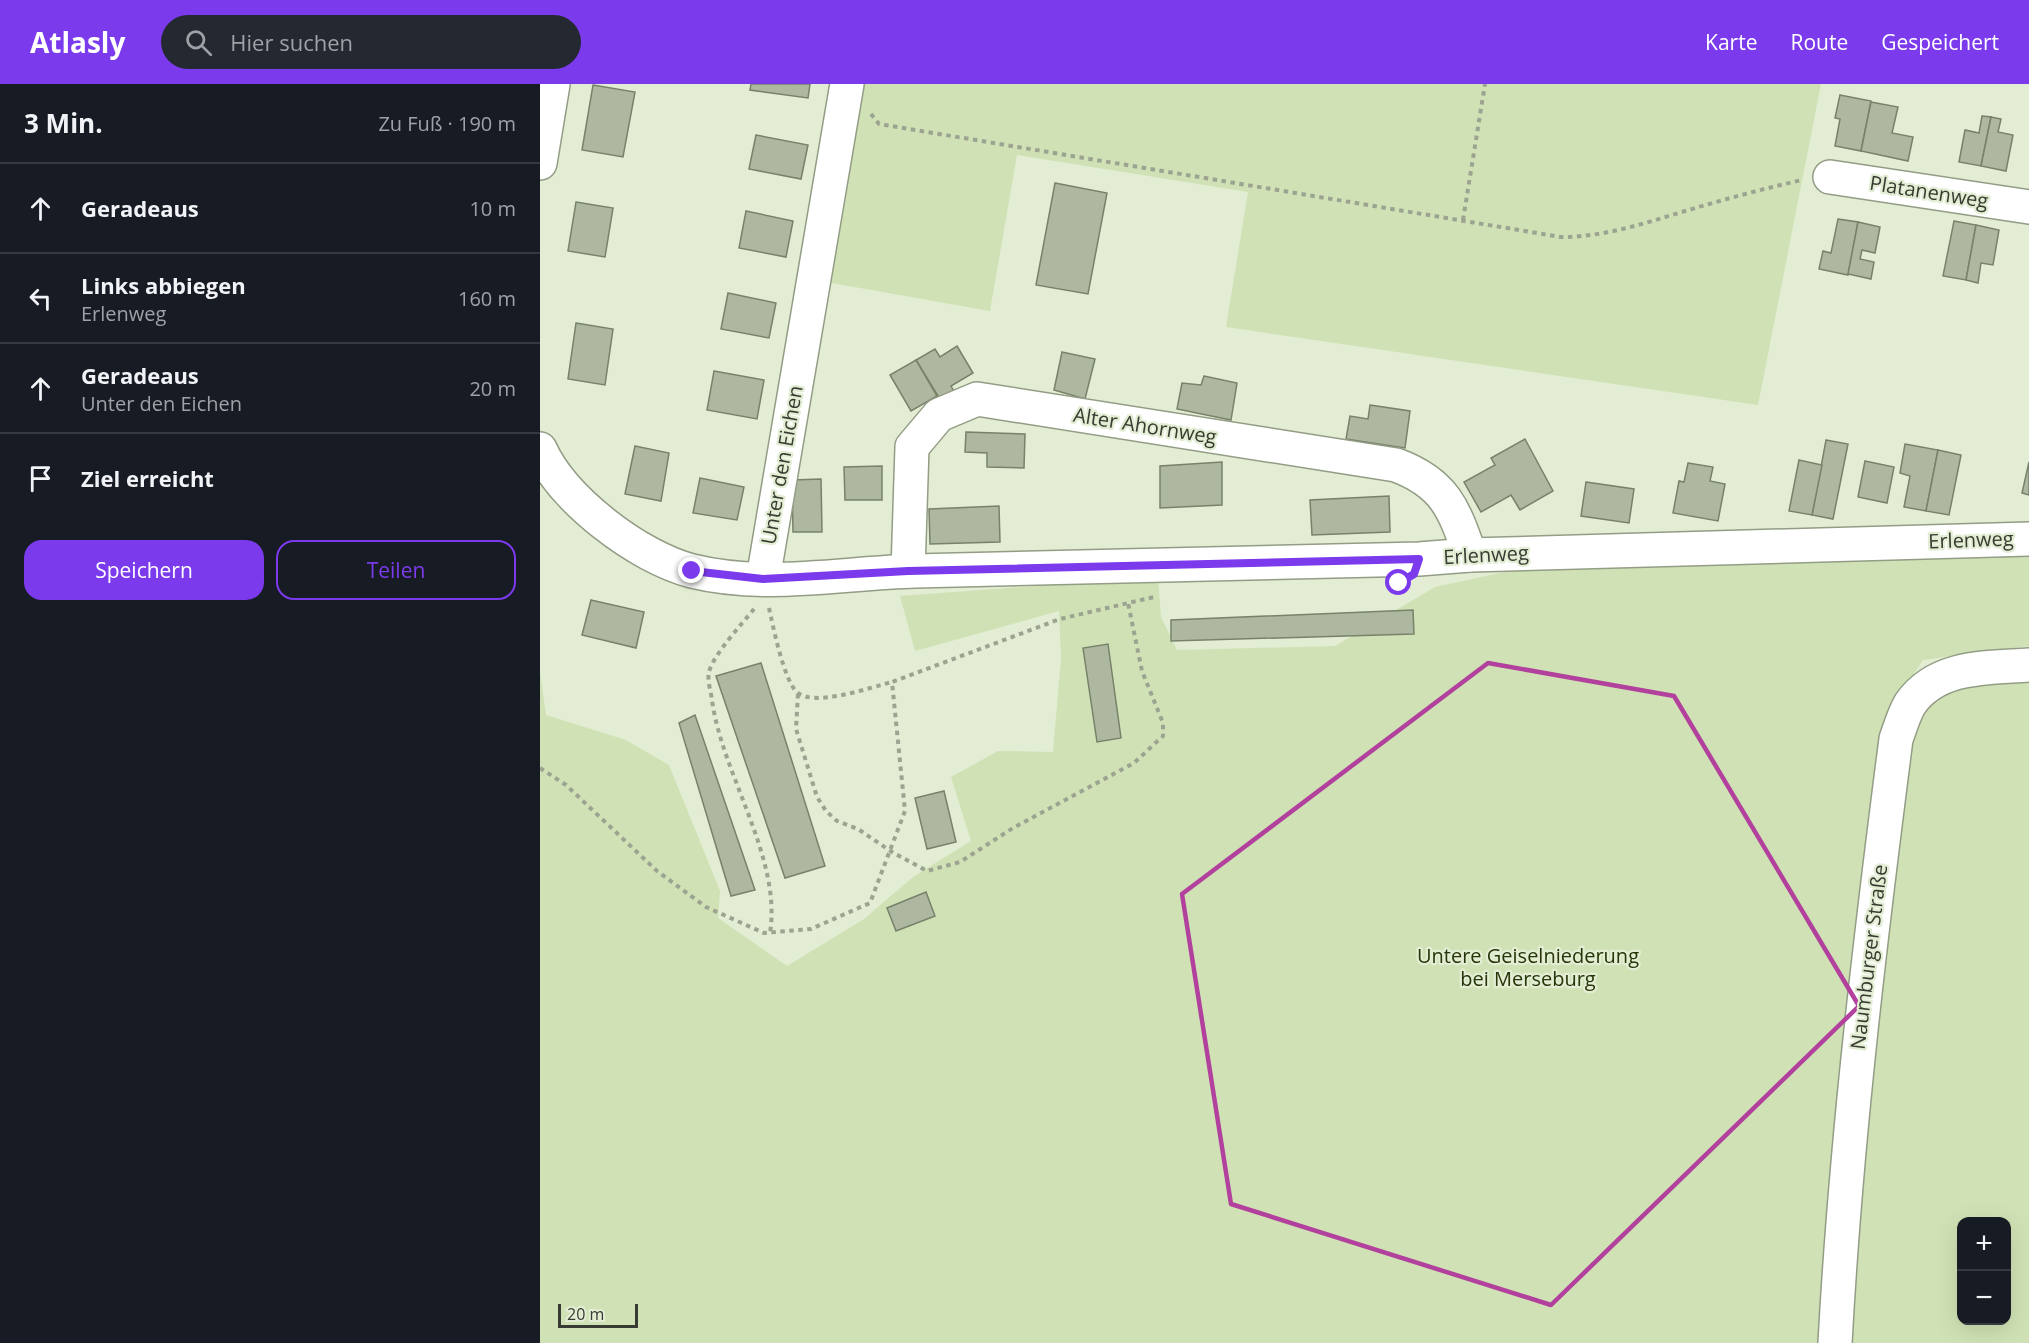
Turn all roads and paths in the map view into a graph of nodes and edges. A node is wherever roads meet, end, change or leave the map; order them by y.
1 (553, 84) edge
2 (847, 84) edge
3 (1485, 84) edge
4 (870, 107) dead end
5 (540, 163) edge
6 (1830, 177) joint
7 (2029, 207) edge
8 (1463, 220) junction
9 (540, 449) edge
10 (2029, 539) edge
11 (1470, 555) junction
12 (908, 571) junction
13 (764, 587) junction
14 (1158, 596) dead end
15 (1128, 603) junction
16 (2029, 665) edge
17 (892, 682) junction
18 (798, 694) junction
19 (540, 768) edge
20 (892, 852) junction
21 (770, 933) junction
22 (1835, 1343) edge

1 - 5 street
2 - 13 street, Unter den Eichen
3 - 8 path
4 - 8 path
6 - 7 street, Platanenweg
6 - 8 path
9 - 13 street
10 - 11 street, Erlenweg
11 - 12 street, Erlenweg
11 - 12 street, Alter Ahornweg
12 - 13 street, Erlenweg
13 - 18 path
13 - 21 path
14 - 15 path
15 - 17 path
15 - 20 path
16 - 22 street, Naumburger Straße
17 - 18 path
17 - 20 path
18 - 20 path
19 - 21 path
20 - 21 path

